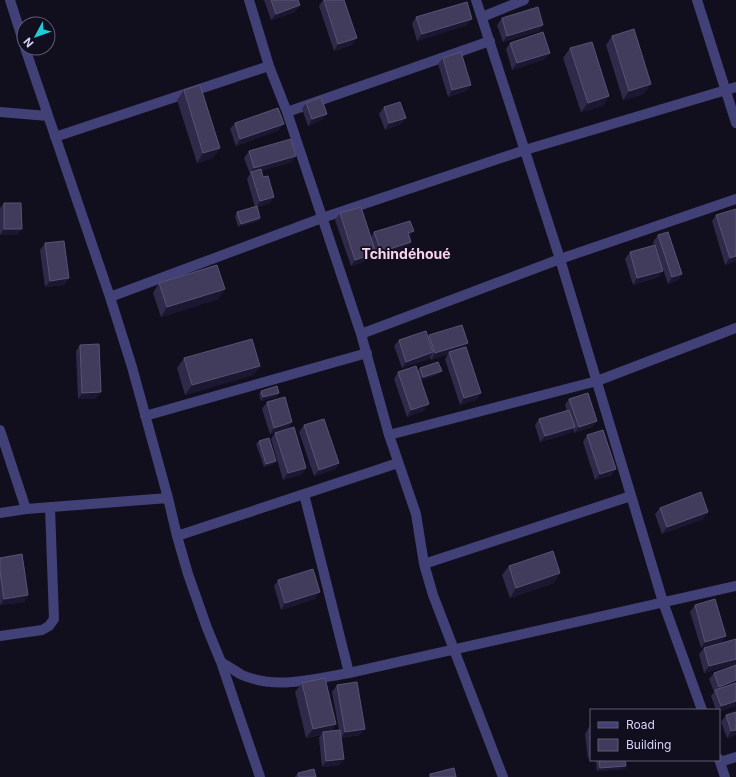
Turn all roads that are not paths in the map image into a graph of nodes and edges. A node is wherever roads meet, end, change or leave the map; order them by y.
1 (10, 0) edge
2 (249, 0) edge
3 (476, 0) edge
4 (524, 0) edge
5 (697, 0) edge
6 (482, 17) junction
7 (16, 19) edge
8 (490, 41) junction
9 (28, 56) edge
10 (269, 66) junction
11 (736, 87) edge
12 (725, 90) junction
13 (0, 112) edge
14 (287, 112) junction
15 (48, 116) junction
16 (736, 123) edge
17 (55, 137) junction
18 (525, 150) junction
19 (736, 199) edge
20 (322, 218) junction
21 (560, 259) junction
22 (110, 297) junction
23 (736, 328) edge
24 (361, 334) junction
25 (367, 353) junction
26 (597, 381) junction
27 (145, 416) junction
28 (0, 430) edge
29 (389, 435) junction
30 (398, 463) junction
31 (304, 494) junction
32 (631, 496) junction
33 (168, 498) junction
34 (50, 507) junction
35 (26, 509) junction
36 (0, 513) edge
37 (176, 536) junction
38 (424, 564) junction
39 (736, 586) edge
40 (664, 602) junction
41 (0, 636) edge
42 (453, 650) junction
43 (221, 662) junction
44 (349, 673) junction
45 (702, 709) edge
46 (736, 757) edge
47 (720, 760) edge
48 (719, 761) edge
49 (260, 777) edge
50 (503, 777) edge
51 (725, 777) edge

1 - 7 street
2 - 10 street
3 - 6 street
4 - 6 street
5 - 12 street
6 - 8 street
8 - 14 street
8 - 18 street
9 - 15 street
10 - 14 street
10 - 17 street
11 - 12 street
12 - 16 street
12 - 18 street
13 - 15 street
14 - 20 street
15 - 17 street
17 - 22 street
18 - 20 street
18 - 21 street
19 - 21 street
20 - 22 street
20 - 24 street
21 - 24 street
21 - 26 street
22 - 27 street
23 - 26 street
24 - 25 street
25 - 27 street
25 - 29 street
26 - 29 street
26 - 32 street
27 - 33 street
28 - 35 street
29 - 30 street
30 - 31 street
30 - 38 street
31 - 37 street
31 - 44 street
32 - 38 street
32 - 40 street
33 - 34 street
33 - 37 street
34 - 35 street
34 - 41 street
35 - 36 street
37 - 43 street
38 - 42 street
39 - 40 street
40 - 42 street
40 - 45 street
42 - 44 street
42 - 50 street
43 - 44 street
43 - 49 street
46 - 47 street
48 - 51 street

